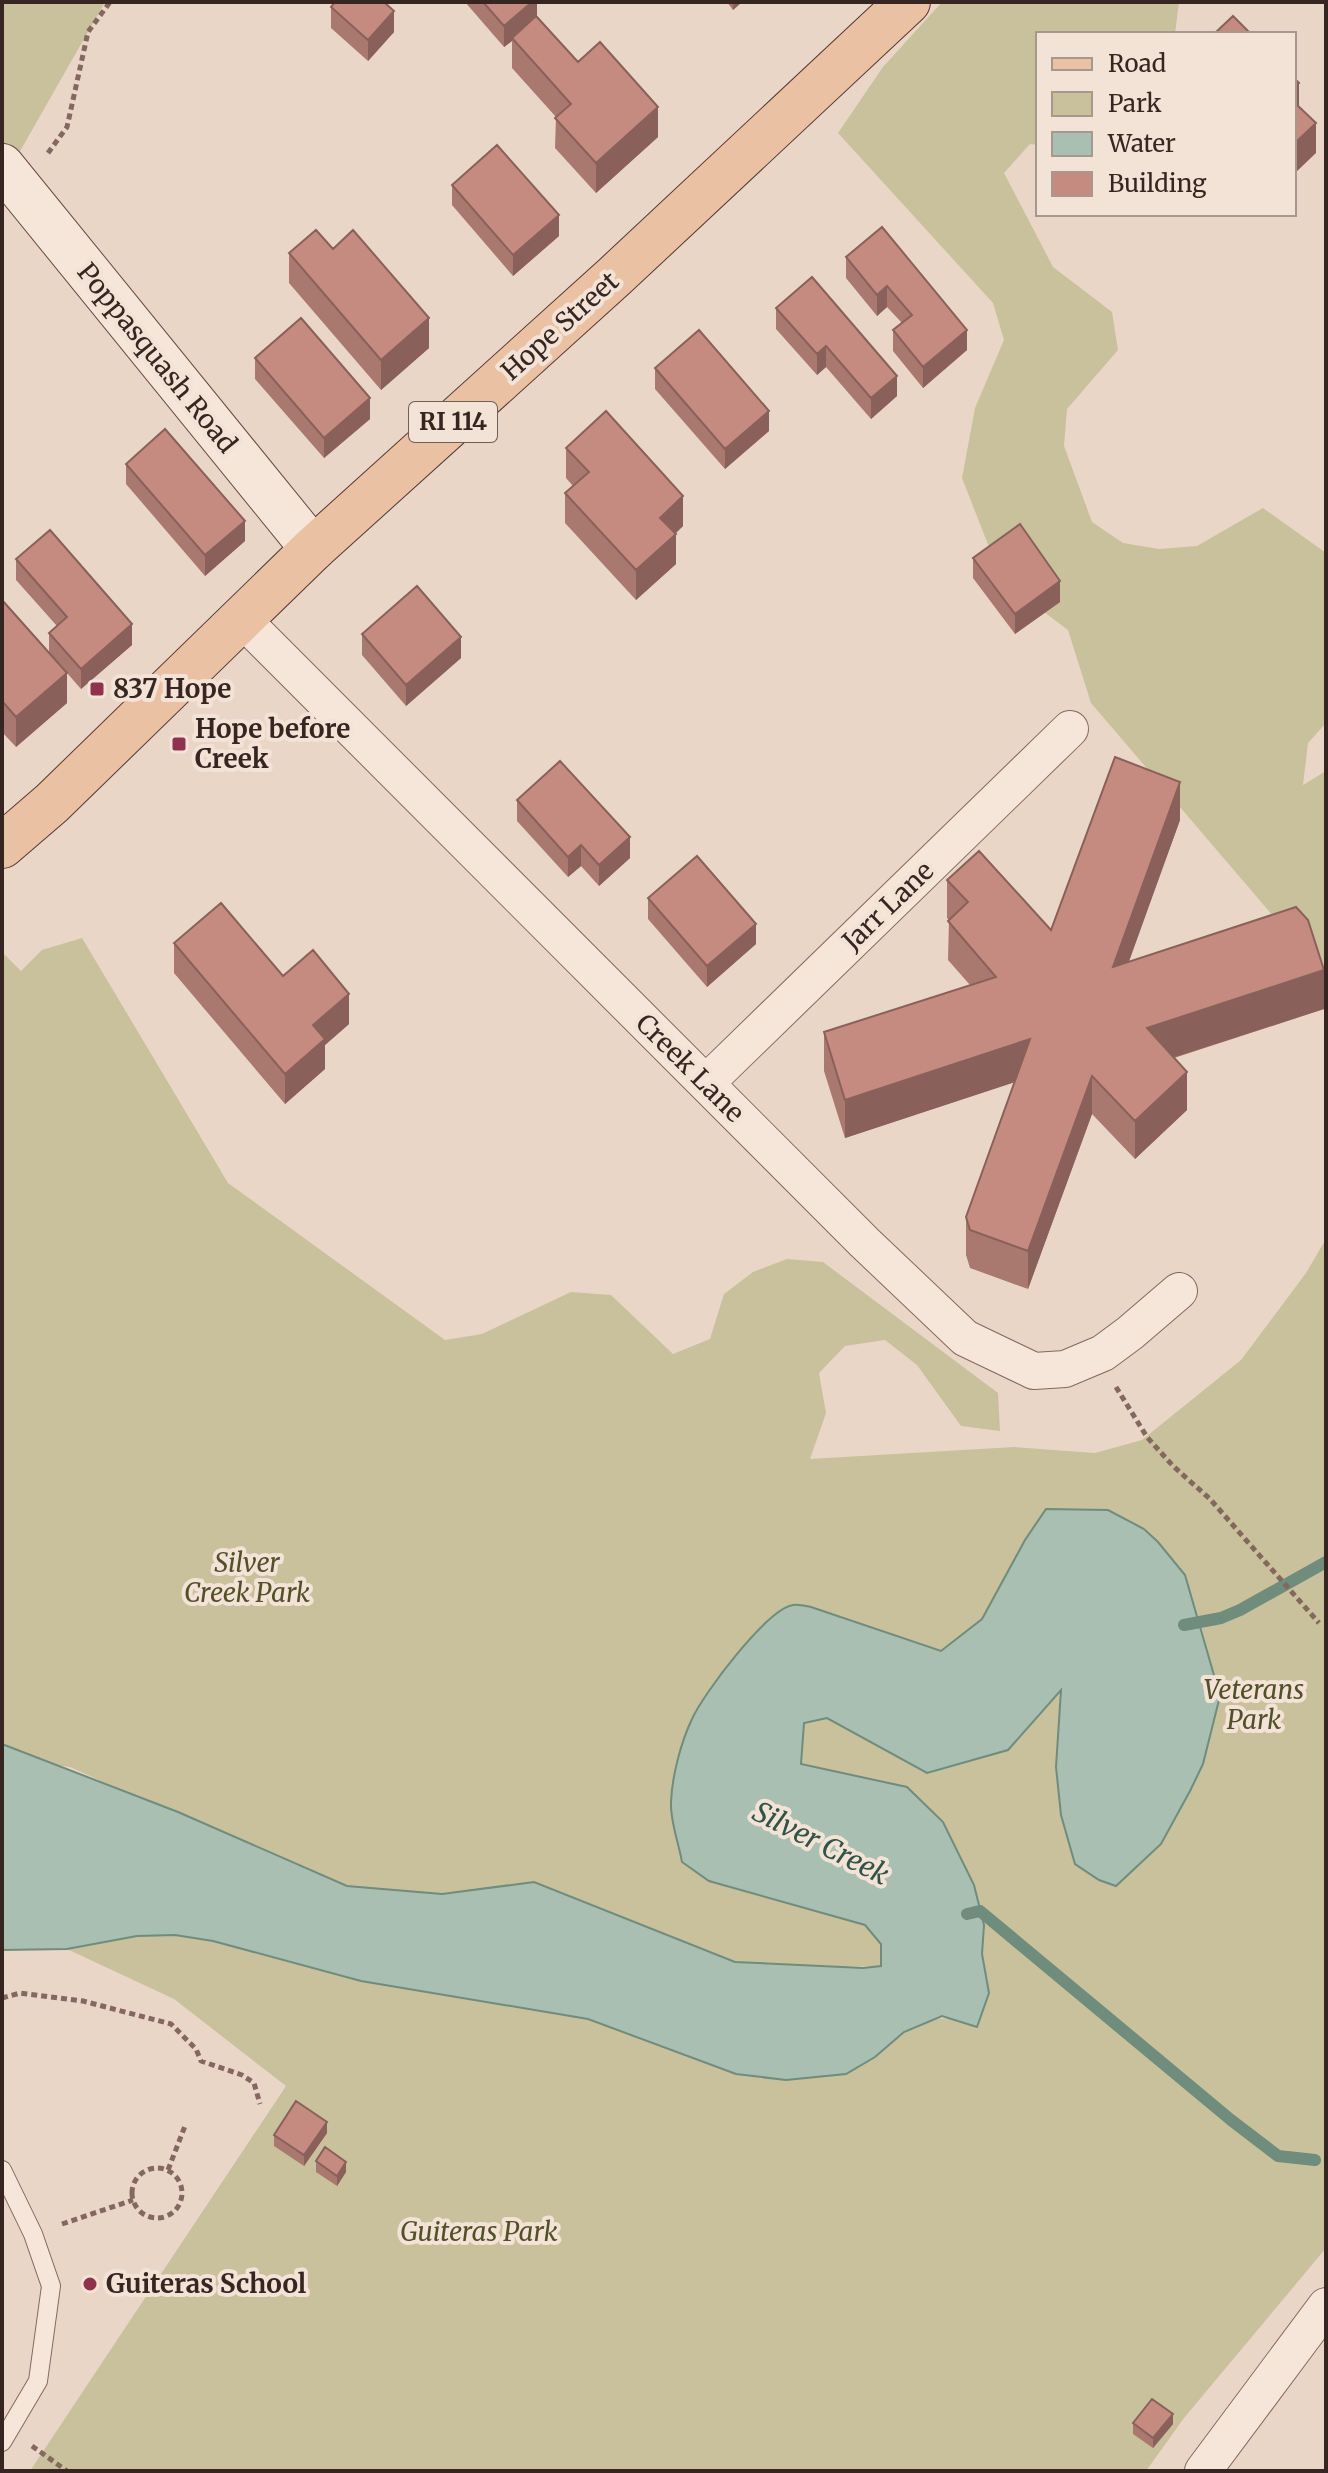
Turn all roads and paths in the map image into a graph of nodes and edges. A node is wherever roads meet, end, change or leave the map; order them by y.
1 (110, 2) edge
2 (908, 2) edge
3 (11, 175) edge
4 (313, 549) junction
5 (243, 620) junction
6 (1070, 729) dead end
7 (2, 846) edge
8 (706, 1083) junction
9 (1179, 1291) dead end
10 (1103, 1353) junction
11 (1319, 1623) dead end
12 (2, 1998) edge
13 (260, 2104) dead end
14 (185, 2126) dead end
15 (2, 2170) edge
16 (168, 2170) junction
17 (133, 2200) junction
18 (33, 2234) junction
19 (1326, 2306) edge
20 (2, 2442) edge
21 (1203, 2471) edge

1 - 3 path
2 - 4 main road, Hope Street / RI 114
3 - 4 street, Poppasquash Road
4 - 5 main road, Hope Street / RI 114
5 - 7 main road, Hope Street / RI 114
5 - 8 street, Creek Lane
6 - 8 street, Jarr Lane
8 - 10 street, Creek Lane
9 - 10 street, Creek Lane
10 - 11 path
12 - 13 path
14 - 16 path
15 - 18 lane
16 - 17 path
16 - 17 path
17 - 18 path
18 - 20 lane
19 - 21 street

